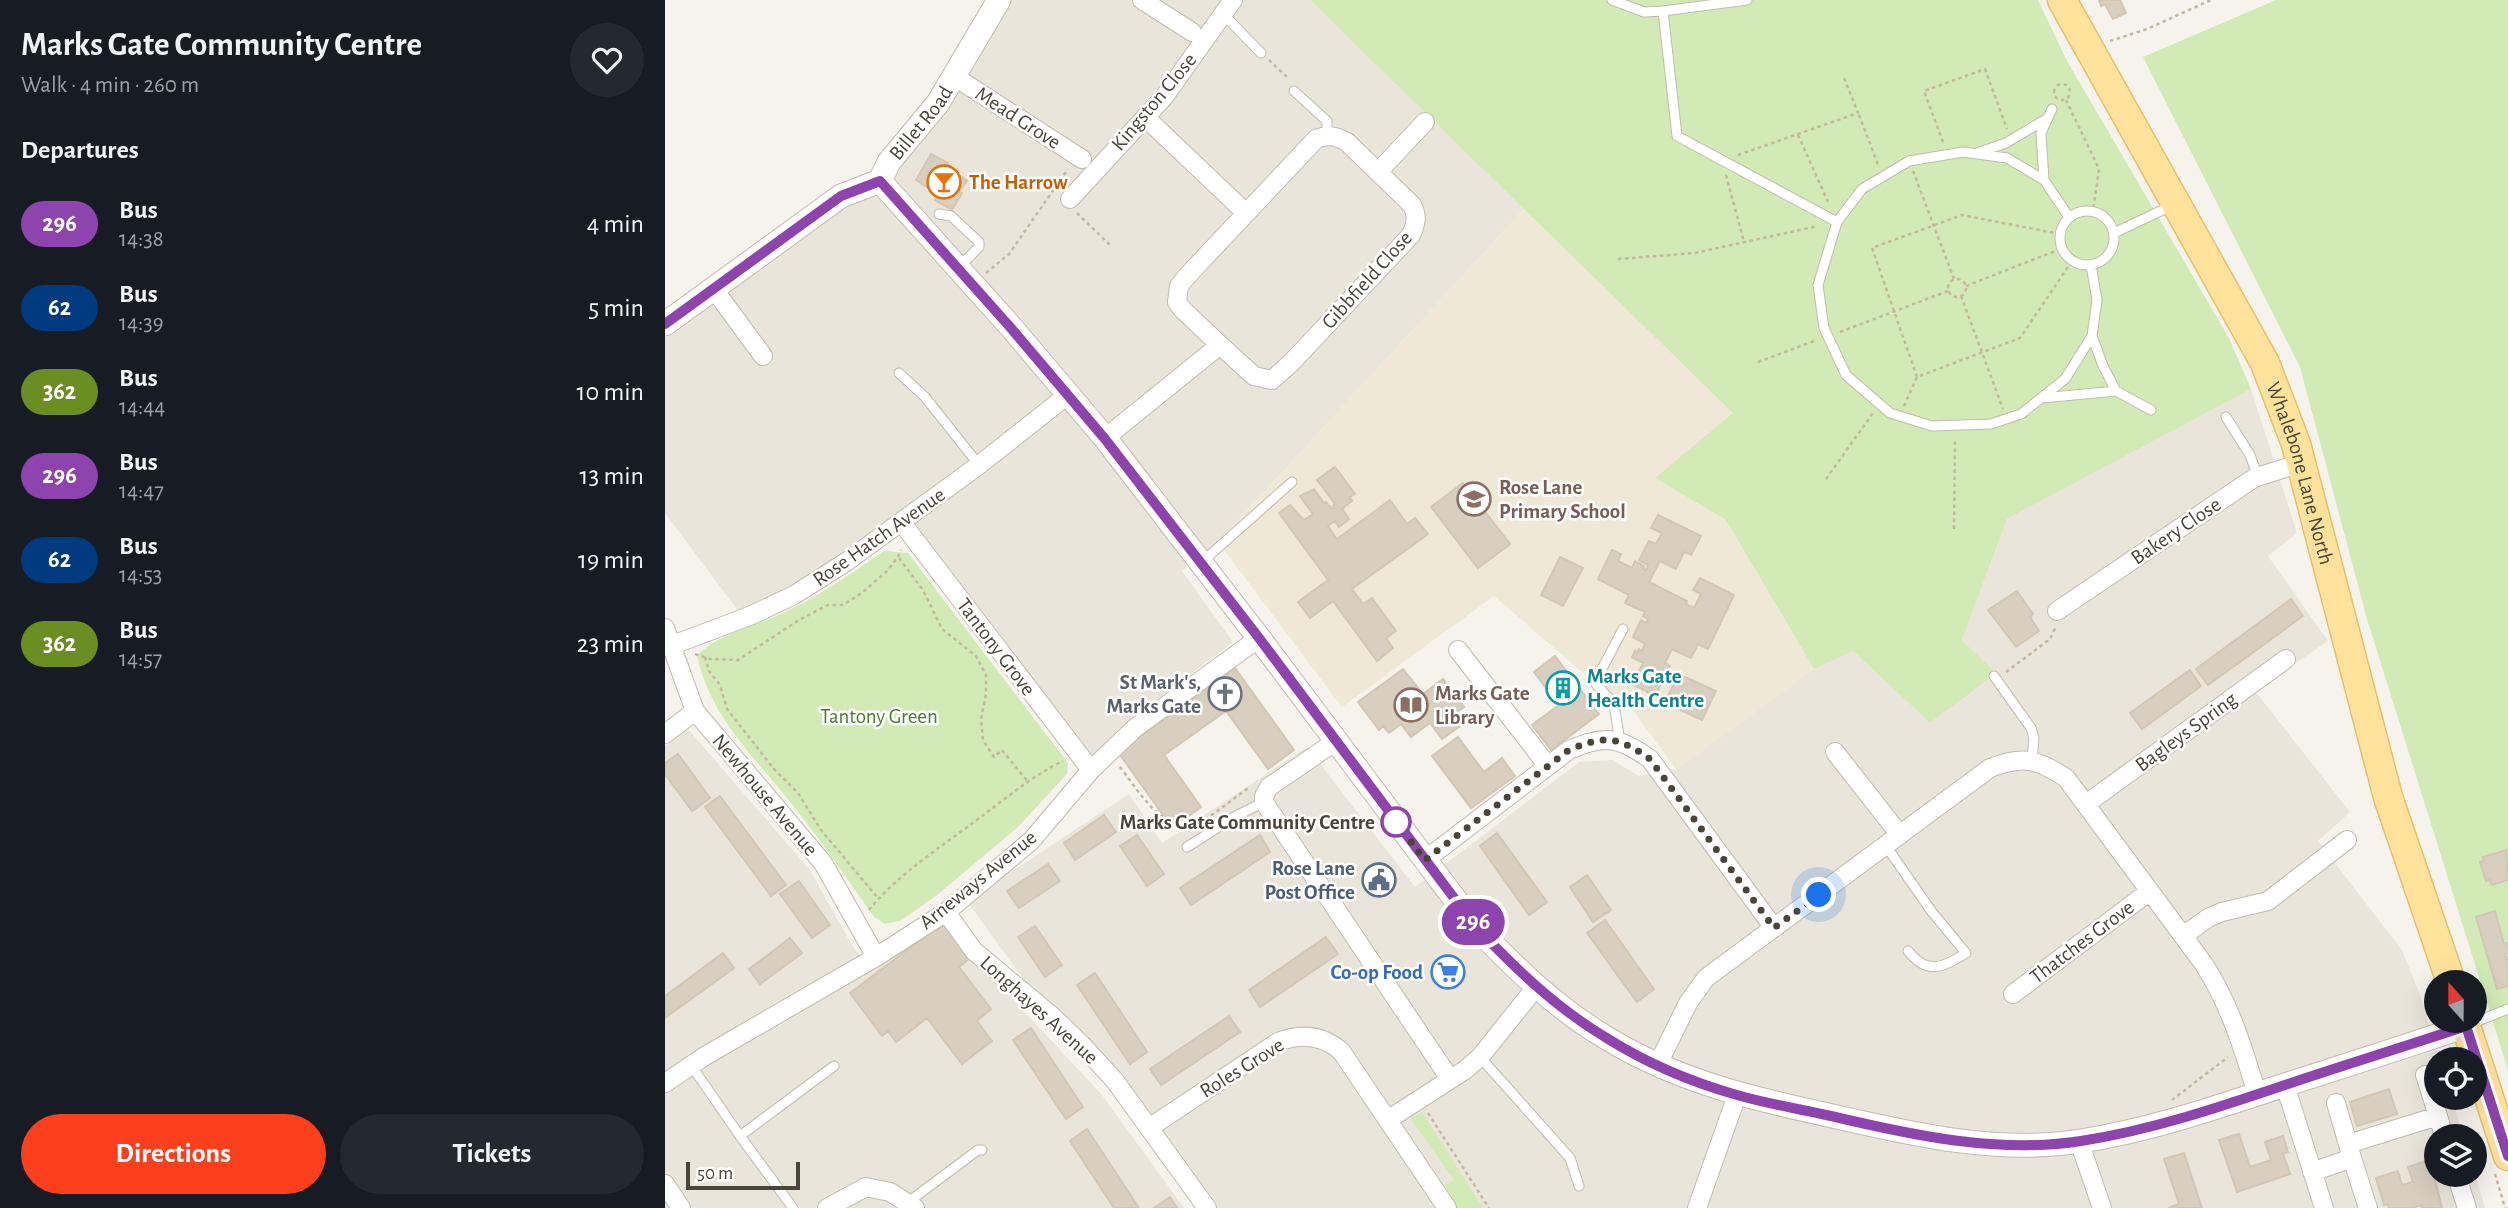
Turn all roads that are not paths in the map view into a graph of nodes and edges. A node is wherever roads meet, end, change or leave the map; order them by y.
1 (999, 0) edge
2 (1142, 0) edge
3 (1612, 0) edge
4 (1747, 0) edge
5 (2062, 0) edge
6 (1228, 7) edge
7 (1664, 11) junction
8 (1192, 32) dead end
9 (1261, 52) road end
10 (955, 77) junction
11 (1294, 91) road end
12 (1146, 118) junction
13 (1425, 122) dead end
14 (1327, 135) junction
15 (1976, 154) junction
16 (1080, 157) road end
17 (1378, 172) junction
18 (2044, 180) junction
19 (880, 181) junction
20 (1068, 202) road end
21 (2175, 204) junction
22 (1246, 213) junction
23 (939, 214) dead end
24 (2069, 217) junction
25 (1837, 222) junction
26 (2114, 233) junction
27 (2091, 265) junction
28 (957, 269) junction
29 (713, 288) junction
30 (665, 324) edge
31 (2092, 335) junction
32 (1220, 345) junction
33 (763, 356) dead end
34 (899, 373) dead end
35 (2116, 391) junction
36 (1069, 394) junction
37 (2040, 398) junction
38 (2151, 410) dead end
39 (2226, 417) dead end
40 (1105, 439) junction
41 (2301, 463) junction
42 (979, 465) junction
43 (2258, 477) junction
44 (1292, 482) dead end
45 (905, 526) junction
46 (1201, 564) junction
47 (2058, 617) road end
48 (665, 628) edge
49 (1623, 629) dead end
50 (1259, 638) junction
51 (670, 646) junction
52 (1458, 650) dead end
53 (2286, 659) dead end
54 (1996, 678) road end
55 (695, 711) junction
56 (665, 734) edge
57 (1336, 741) junction
58 (1620, 742) junction
59 (1835, 752) dead end
60 (2032, 760) junction
61 (1548, 766) junction
62 (1091, 770) junction
63 (1264, 802) junction
64 (2086, 804) junction
65 (1893, 840) junction
66 (2347, 840) dead end
67 (1187, 847) dead end
68 (1425, 860) junction
69 (2150, 891) junction
70 (946, 912) junction
71 (1774, 928) junction
72 (2183, 936) junction
73 (1907, 951) dead end
74 (876, 957) junction
75 (2447, 970) edge
76 (1536, 987) junction
77 (2013, 994) dead end
78 (2508, 1009) edge
79 (2487, 1016) edge
80 (2436, 1033) edge
81 (2468, 1033) edge
82 (1480, 1057) junction
83 (691, 1065) junction
84 (834, 1066) dead end
85 (1657, 1066) junction
86 (1450, 1079) junction
87 (665, 1083) edge
88 (2285, 1085) junction
89 (2257, 1094) junction
90 (1737, 1095) junction
91 (2336, 1103) dead end
92 (2436, 1110) edge
93 (2438, 1116) junction
94 (1389, 1119) junction
95 (2440, 1124) edge
96 (1149, 1128) junction
97 (740, 1136) junction
98 (2079, 1141) junction
99 (982, 1150) dead end
100 (2350, 1151) junction
101 (2508, 1156) edge
102 (2312, 1172) junction
103 (665, 1184) edge
104 (1579, 1186) dead end
105 (2460, 1187) edge
106 (911, 1205) edge
107 (681, 1208) edge
108 (793, 1208) edge
109 (827, 1208) edge
110 (1207, 1208) edge
111 (1447, 1208) edge
112 (1697, 1208) edge
113 (2102, 1208) edge
114 (2324, 1208) edge
115 (2368, 1208) edge
116 (2467, 1208) edge

1 - 10 street, Billet Road
2 - 8 street
3 - 7 lane
4 - 7 lane
5 - 21 main road, Whalebone Lane North
6 - 9 lane
6 - 12 street, Kingston Close
7 - 25 lane
10 - 16 street, Mead Grove
10 - 19 street, Billet Road
11 - 14 lane
12 - 20 street, Kingston Close
12 - 22 street
13 - 17 street
14 - 17 street, Gibbfield Close
14 - 22 street, Gibbfield Close
15 - 18 lane
15 - 18 lane
15 - 25 lane
17 - 32 street, Gibbfield Close
18 - 24 lane
19 - 28 street
19 - 29 street, Billet Road
21 - 26 lane
21 - 41 main road, Whalebone Lane North
22 - 32 street, Gibbfield Close
23 - 28 lane
24 - 26 lane
24 - 27 lane
25 - 37 lane
26 - 27 lane
27 - 31 lane
28 - 36 street
29 - 30 street, Billet Road
29 - 33 street
31 - 35 lane
31 - 37 lane
32 - 40 street
34 - 42 lane
35 - 37 lane
35 - 38 lane
36 - 40 street
36 - 42 street, Rose Hatch Avenue
39 - 43 lane
40 - 46 street
41 - 43 street, Bakery Close
41 - 75 main road, Whalebone Lane North
42 - 45 street, Rose Hatch Avenue
43 - 47 street, Bakery Close
44 - 46 lane
45 - 51 street, Rose Hatch Avenue
45 - 62 street, Tantony Grove
46 - 50 street
48 - 51 street, Newhouse Avenue
49 - 58 lane
50 - 57 street
50 - 62 street, Arneways Avenue
51 - 55 street, Newhouse Avenue
52 - 61 street
53 - 64 street, Bagleys Spring
54 - 60 lane
55 - 56 street
55 - 74 street, Newhouse Avenue
57 - 63 street
57 - 68 street
58 - 61 street
58 - 71 street
59 - 65 street
60 - 64 street, Thatches Grove
60 - 65 street
61 - 68 street
62 - 70 street, Arneways Avenue
63 - 67 lane
63 - 86 street
64 - 69 street, Thatches Grove
65 - 71 street
65 - 73 lane
66 - 72 street
68 - 76 street
69 - 72 street, Thatches Grove
69 - 77 street, Thatches Grove
70 - 74 street, Arneways Avenue
70 - 96 street, Longhayes Avenue
71 - 85 street
72 - 89 street, Thatches Grove
74 - 83 street, Arneways Avenue
76 - 82 street
76 - 85 street
78 - 79 lane
80 - 88 street
81 - 101 main road
82 - 86 street
82 - 104 lane
83 - 87 street, Arneways Avenue
83 - 97 lane
84 - 97 lane
85 - 90 street
86 - 94 street
88 - 89 street
88 - 102 street
89 - 98 street
90 - 98 street
90 - 112 street
91 - 100 street
92 - 93 street
93 - 95 street
93 - 100 street
94 - 96 street, Roles Grove
94 - 111 street, Roles Grove
96 - 110 street, Longhayes Avenue
97 - 108 lane
98 - 113 street
99 - 106 lane
100 - 102 street
100 - 115 street
102 - 114 street
103 - 107 street
105 - 116 street
106 - 109 street

